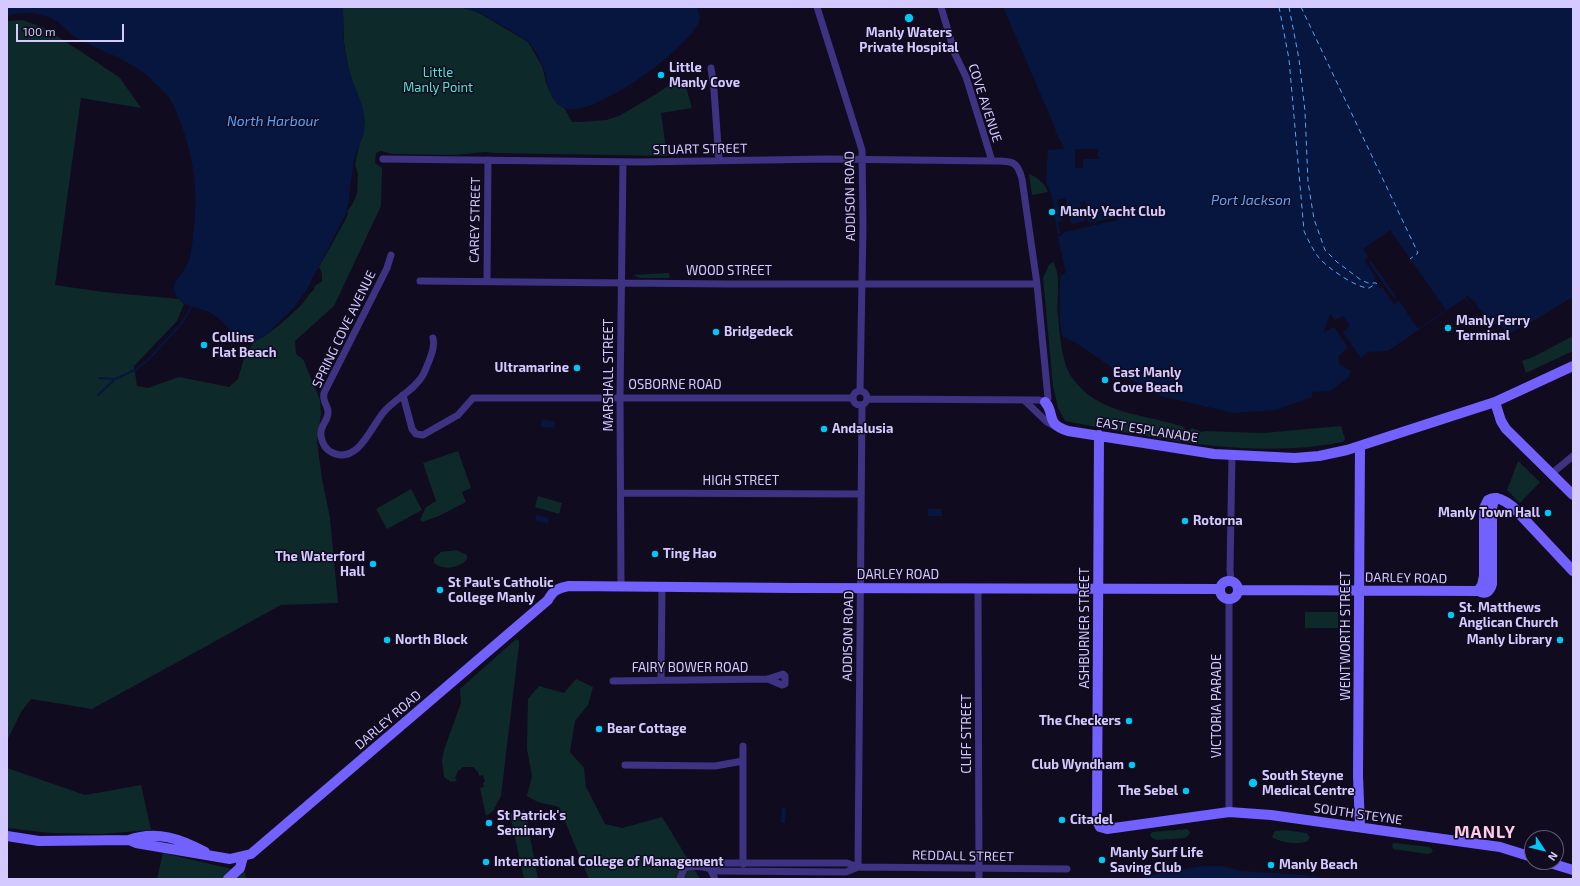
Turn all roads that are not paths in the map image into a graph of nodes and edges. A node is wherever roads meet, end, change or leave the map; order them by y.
1 (817, 7) edge
2 (941, 7) edge
3 (711, 68) dead end
4 (383, 159) dead end
5 (488, 160) junction
6 (719, 160) junction
7 (862, 160) junction
8 (992, 161) junction
9 (623, 162) junction
10 (391, 255) dead end
11 (420, 281) dead end
12 (487, 281) junction
13 (622, 282) junction
14 (862, 283) junction
15 (1037, 284) junction
16 (433, 338) dead end
17 (1573, 366) edge
18 (860, 390) junction
19 (403, 395) junction
20 (620, 397) junction
21 (853, 398) junction
22 (868, 399) junction
23 (1026, 401) junction
24 (1045, 402) junction
25 (1495, 402) junction
26 (862, 405) junction
27 (1060, 428) junction
28 (1099, 435) junction
29 (1360, 446) junction
30 (1232, 455) junction
31 (1573, 456) edge
32 (1551, 474) junction
33 (621, 493) junction
34 (861, 494) junction
35 (1573, 496) edge
36 (1573, 571) edge
37 (1231, 581) junction
38 (621, 587) junction
39 (662, 587) junction
40 (860, 588) junction
41 (978, 588) junction
42 (1220, 589) junction
43 (1099, 590) junction
44 (1238, 590) junction
45 (1359, 590) junction
46 (1229, 599) junction
47 (661, 680) junction
48 (768, 680) dead end
49 (613, 681) dead end
50 (743, 746) dead end
51 (743, 761) junction
52 (625, 766) dead end
53 (1229, 812) junction
54 (1097, 821) joint
55 (1360, 827) junction
56 (7, 836) edge
57 (1524, 854) edge
58 (243, 857) junction
59 (743, 864) junction
60 (858, 867) junction
61 (979, 867) junction
62 (710, 868) junction
63 (1067, 869) dead end
64 (228, 879) edge
65 (680, 879) edge
66 (715, 879) edge
67 (979, 879) edge

1 - 7 street, ADDISON ROAD
2 - 8 street, COVE AVENUE
3 - 6 street
4 - 5 street, STUART STREET
5 - 9 street, STUART STREET
5 - 12 street, CAREY STREET
6 - 7 street, STUART STREET
6 - 9 street, STUART STREET
7 - 8 street, STUART STREET
7 - 14 street, ADDISON ROAD
8 - 15 street, STUART STREET
9 - 13 street, MARSHALL STREET
10 - 19 street, SPRING COVE AVENUE
11 - 12 street, WOOD STREET
12 - 13 street, WOOD STREET
13 - 14 street, WOOD STREET
13 - 20 street, MARSHALL STREET
14 - 15 street, WOOD STREET
14 - 18 street, ADDISON ROAD
15 - 24 street
16 - 19 street, SPRING COVE AVENUE
17 - 25 street, EAST ESPLANADE
18 - 21 street
18 - 22 street
19 - 20 street, OSBORNE ROAD
20 - 21 street, OSBORNE ROAD
20 - 33 street, MARSHALL STREET
21 - 26 street
22 - 23 street
22 - 26 street
23 - 24 street
23 - 27 street
24 - 27 street
25 - 29 street, EAST ESPLANADE
25 - 32 street
26 - 34 street, ADDISON ROAD
27 - 28 street, EAST ESPLANADE
28 - 30 street, EAST ESPLANADE
28 - 43 street, ASHBURNER STREET
29 - 30 street, EAST ESPLANADE
29 - 45 street, WENTWORTH STREET
30 - 37 street
31 - 32 street
32 - 35 street
33 - 34 street, HIGH STREET
33 - 38 street, MARSHALL STREET
34 - 40 street, ADDISON ROAD
36 - 45 street, DARLEY ROAD
37 - 42 street
37 - 44 street
38 - 39 street, DARLEY ROAD
38 - 58 street, DARLEY ROAD
39 - 40 street, DARLEY ROAD
39 - 47 street
40 - 41 street, DARLEY ROAD
40 - 60 street, ADDISON ROAD
41 - 43 street, DARLEY ROAD
41 - 61 street, CLIFF STREET
42 - 43 street, DARLEY ROAD
42 - 46 street
43 - 54 street, ASHBURNER STREET
44 - 45 street, DARLEY ROAD
44 - 46 street
45 - 55 street, WENTWORTH STREET
46 - 53 street, VICTORIA PARADE
47 - 48 street, FAIRY BOWER ROAD
47 - 49 street, FAIRY BOWER ROAD
50 - 51 street
51 - 52 street
51 - 59 street
53 - 54 street, SOUTH STEYNE
53 - 55 street, SOUTH STEYNE
55 - 57 street, SOUTH STEYNE
56 - 58 street
58 - 64 street
59 - 60 street, REDDALL STREET
59 - 62 street, REDDALL STREET
60 - 61 street, REDDALL STREET
60 - 62 street, REDDALL STREET
61 - 63 street, REDDALL STREET
61 - 67 street, CLIFF STREET
62 - 65 street, REDDALL STREET
62 - 66 street

